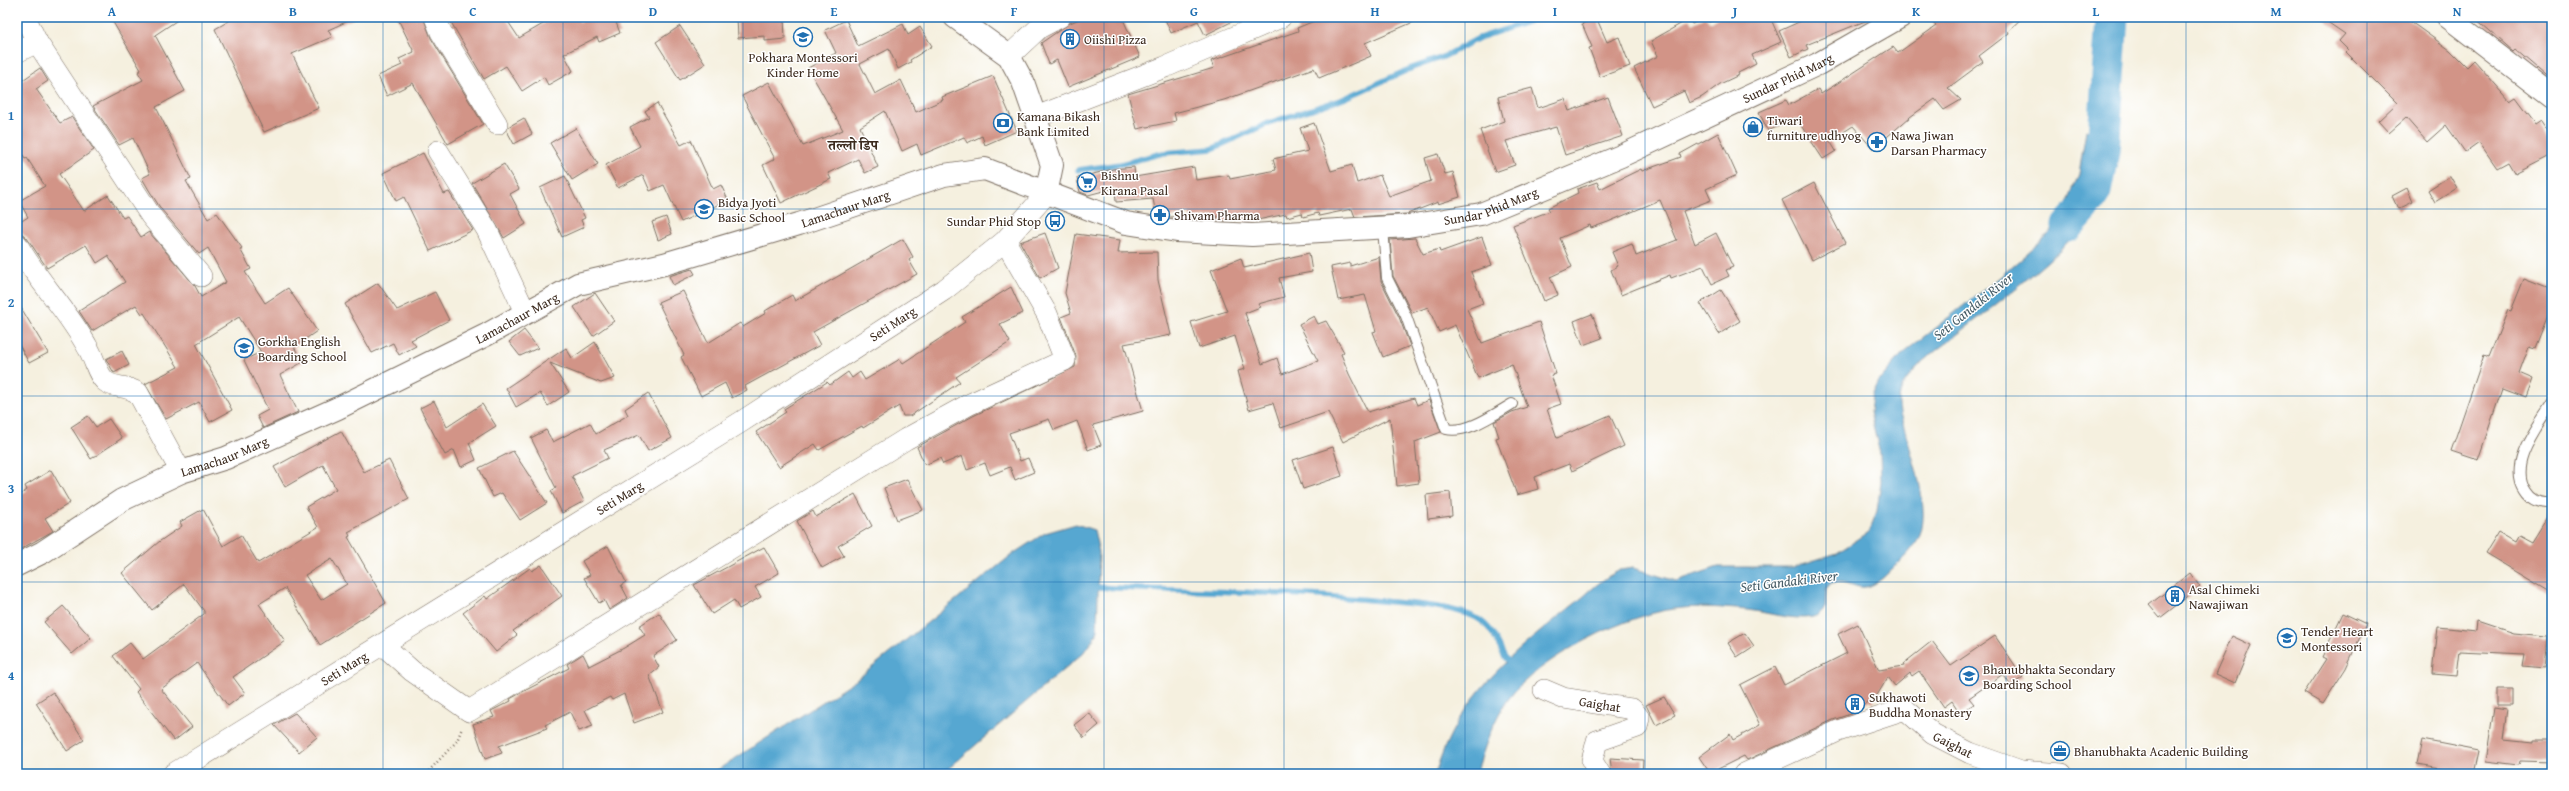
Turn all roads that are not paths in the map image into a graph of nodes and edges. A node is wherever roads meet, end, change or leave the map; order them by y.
1 (25, 17) edge
2 (435, 17) edge
3 (955, 17) edge
4 (1060, 17) edge
5 (1282, 17) edge
6 (1900, 17) edge
7 (2448, 17) edge
8 (36, 42) junction
9 (17, 52) edge
10 (1009, 56) junction
11 (2552, 97) edge
12 (1036, 117) junction
13 (497, 124) dead end
14 (438, 151) dead end
15 (1046, 194) junction
16 (1382, 228) junction
17 (1005, 241) junction
18 (17, 244) edge
19 (201, 276) dead end
20 (525, 312) junction
21 (1512, 404) dead end
22 (2552, 404) edge
23 (181, 472) junction
24 (2552, 503) edge
25 (17, 565) edge
26 (383, 645) junction
27 (1544, 690) dead end
28 (173, 774) edge
29 (1600, 774) edge
30 (1744, 774) edge
31 (2062, 774) edge

1 - 8 street
2 - 13 street
3 - 10 main road
4 - 10 street
5 - 12 street
6 - 16 main road, Sundar Phid Marg
7 - 11 main road
8 - 9 street
8 - 19 street
10 - 12 main road
12 - 15 main road
14 - 20 street
15 - 16 main road, Sundar Phid Marg
15 - 17 street, Seti Marg
15 - 20 main road, Lamachaur Marg
16 - 21 lane
17 - 26 street, Seti Marg
17 - 26 street
18 - 23 street
20 - 23 main road, Lamachaur Marg
22 - 24 lane
23 - 25 main road, Lamachaur Marg
26 - 28 street, Seti Marg
27 - 29 street, Gaighat
30 - 31 street, Gaighat

